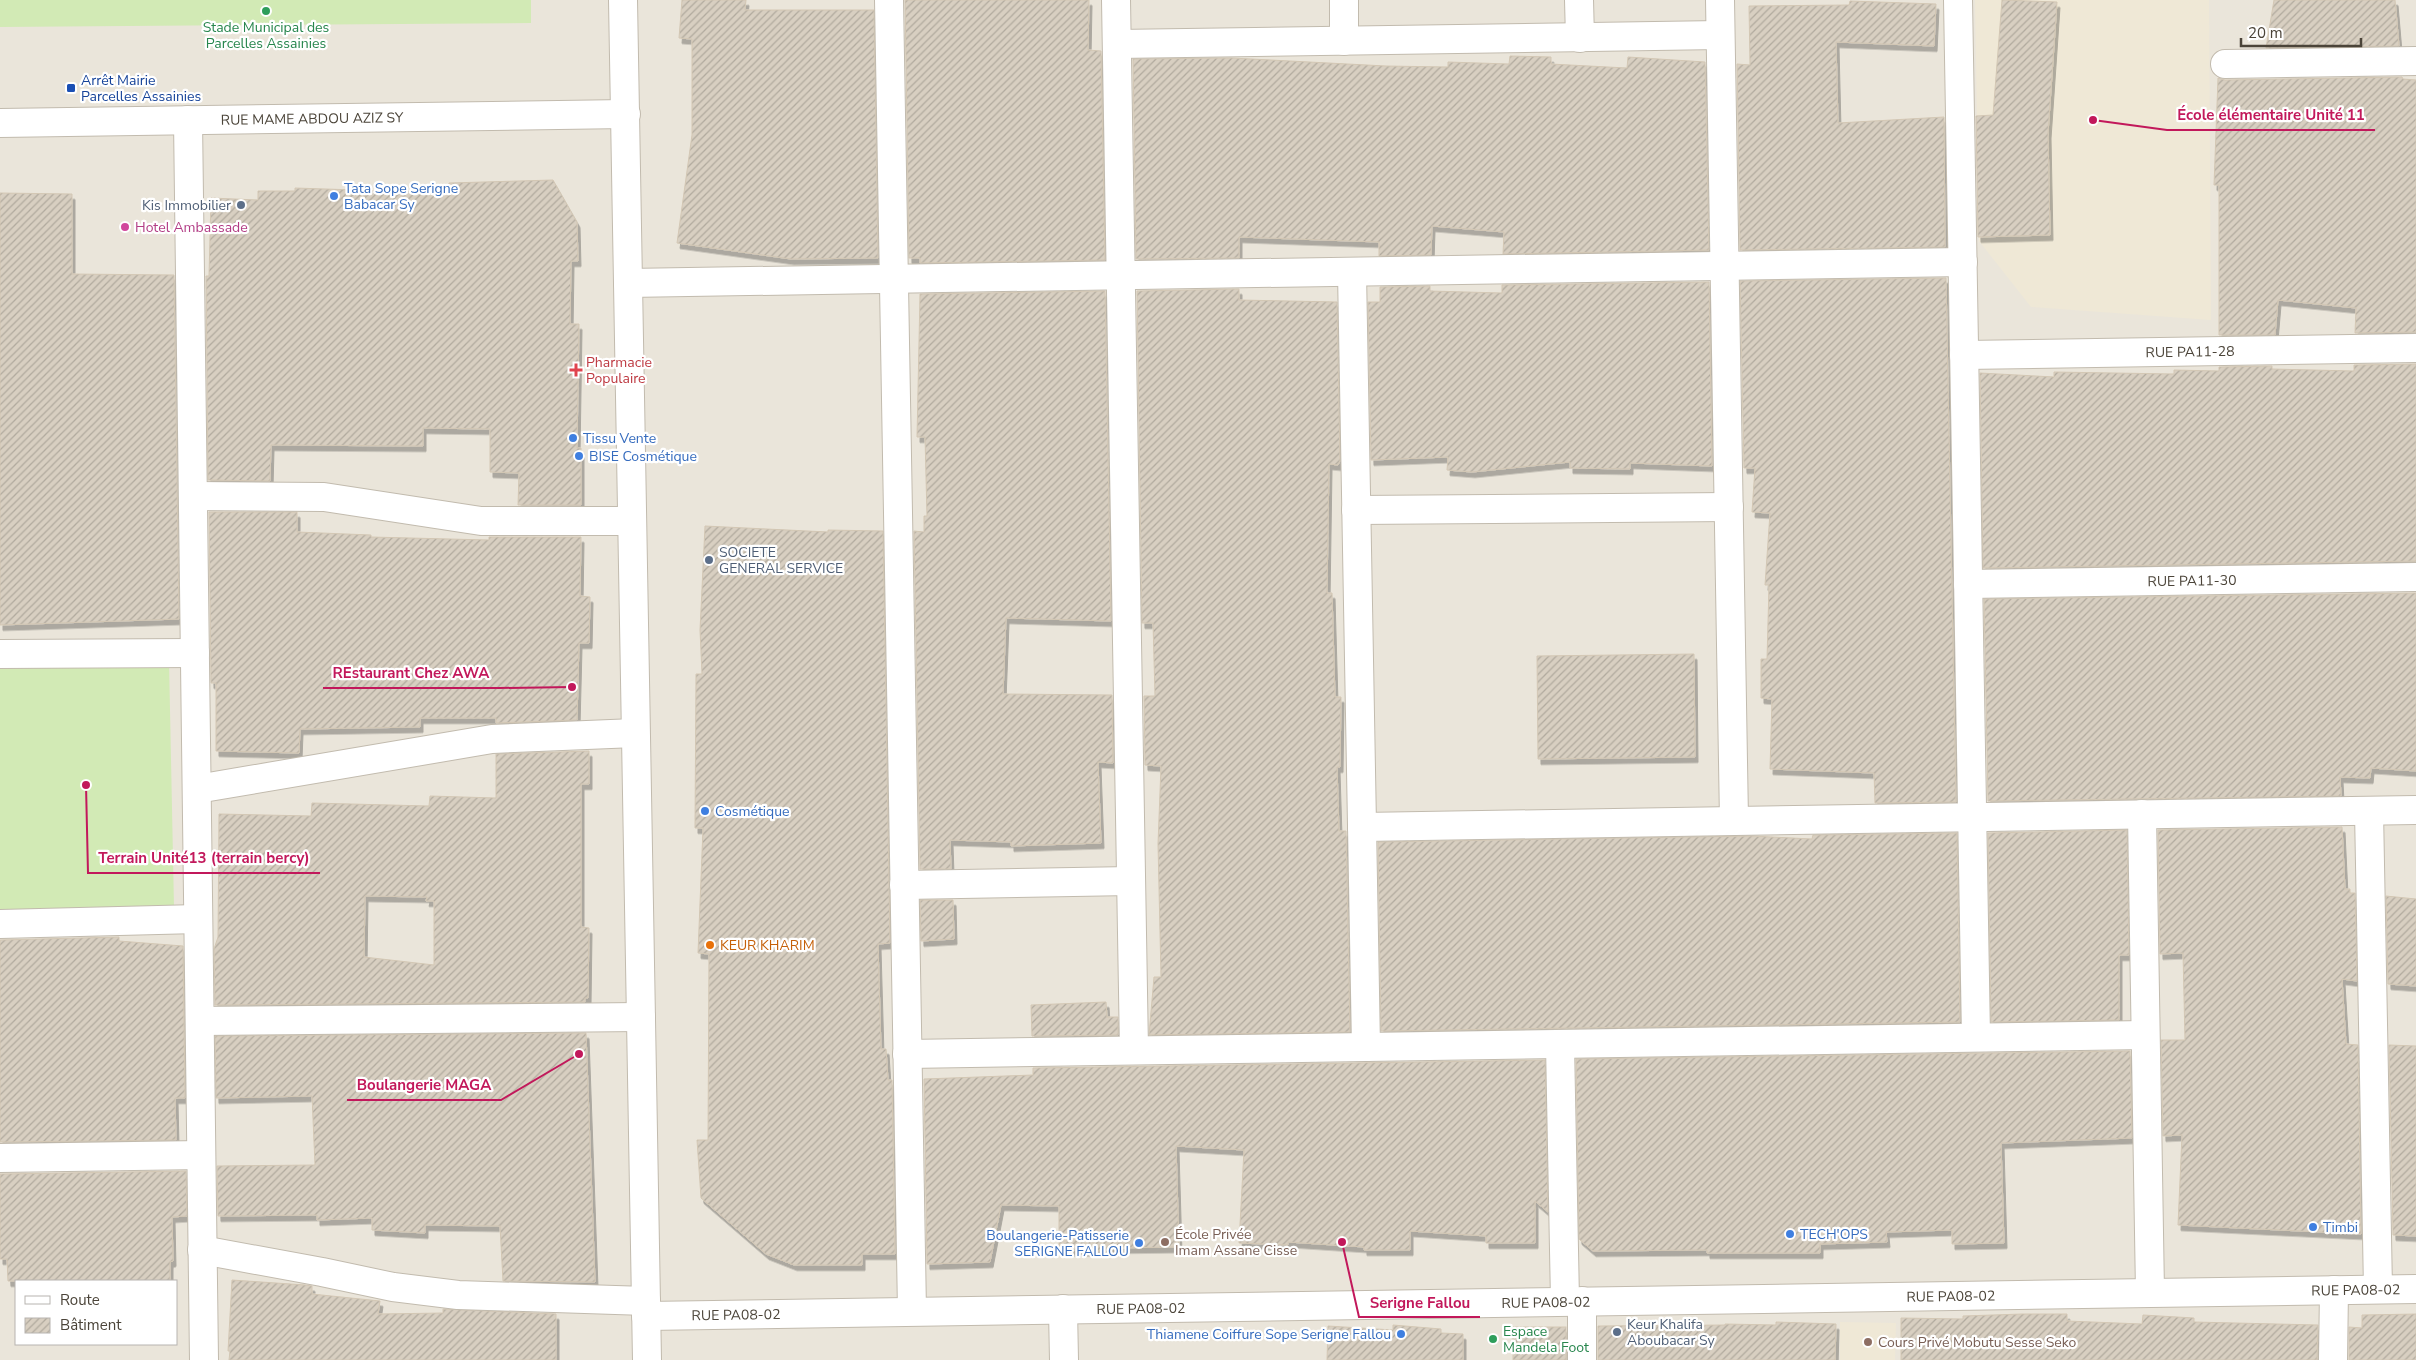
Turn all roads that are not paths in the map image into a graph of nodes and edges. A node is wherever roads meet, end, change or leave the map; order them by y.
1 (623, 0) edge
2 (889, 0) edge
3 (1116, 0) edge
4 (1344, 0) edge
5 (1579, 0) edge
6 (1720, 0) edge
7 (1958, 0) edge
8 (1720, 35) junction
9 (1580, 38) junction
10 (1344, 41) junction
11 (1116, 44) junction
12 (2416, 61) edge
13 (2225, 64) dead end
14 (626, 114) junction
15 (188, 120) junction
16 (0, 123) edge
17 (1963, 262) junction
18 (1725, 266) junction
19 (1352, 272) junction
20 (1120, 275) junction
21 (894, 279) junction
22 (628, 283) junction
23 (2416, 348) edge
24 (1964, 355) junction
25 (193, 496) junction
26 (1729, 507) junction
27 (1356, 510) junction
28 (632, 521) junction
29 (2416, 577) edge
30 (1968, 584) junction
31 (195, 653) junction
32 (0, 654) edge
33 (635, 733) junction
34 (196, 789) junction
35 (2416, 810) edge
36 (2369, 811) junction
37 (2142, 814) junction
38 (1972, 817) junction
39 (1734, 820) junction
40 (1362, 827) junction
41 (1131, 881) junction
42 (904, 885) junction
43 (198, 919) junction
44 (0, 924) edge
45 (641, 1018) junction
46 (200, 1021) junction
47 (2144, 1035) junction
48 (1976, 1037) junction
49 (1560, 1044) junction
50 (1366, 1047) junction
51 (1134, 1050) junction
52 (907, 1054) junction
53 (201, 1155) junction
54 (0, 1158) edge
55 (202, 1250) junction
56 (2378, 1289) junction
57 (2416, 1289) edge
58 (2334, 1290) junction
59 (2150, 1292) junction
60 (1573, 1301) junction
61 (646, 1308) junction
62 (1063, 1309) junction
63 (912, 1311) junction
64 (204, 1360) edge
65 (647, 1360) edge
66 (1064, 1360) edge
67 (1582, 1360) edge
68 (2333, 1360) edge

1 - 14 street
2 - 21 street
3 - 11 street
4 - 10 street
5 - 9 street
6 - 8 street
7 - 17 street
8 - 9 street
8 - 18 street
9 - 10 street
10 - 11 street
11 - 20 street
12 - 13 street
14 - 15 street, RUE MAME ABDOU AZIZ SY
14 - 22 street
15 - 16 street, RUE MAME ABDOU AZIZ SY
15 - 25 street
17 - 18 street
17 - 24 street
18 - 19 street
18 - 26 street
19 - 20 street
19 - 27 street
20 - 21 street
20 - 41 street
21 - 22 street
21 - 42 street
22 - 28 street
23 - 24 street, RUE PA11-28
24 - 30 street
25 - 28 street
25 - 31 street
26 - 27 street
26 - 39 street
27 - 40 street
28 - 33 street
29 - 30 street, RUE PA11-30
30 - 38 street
31 - 32 street
31 - 34 street
33 - 34 street
33 - 45 street
34 - 43 street
35 - 36 street
36 - 37 street
36 - 56 street
37 - 38 street
37 - 47 street
38 - 39 street
38 - 48 street
39 - 40 street
40 - 50 street
41 - 42 street
41 - 51 street
42 - 52 street
43 - 44 street
43 - 46 street
45 - 46 street
45 - 61 street
46 - 53 street
47 - 48 street
47 - 59 street
48 - 49 street
49 - 50 street
49 - 60 street
50 - 51 street
51 - 52 street
52 - 63 street
53 - 54 street
53 - 55 street
55 - 61 street, RUE PA08-02
55 - 64 street
56 - 57 street, RUE PA08-02
56 - 58 street, RUE PA08-02
58 - 59 street, RUE PA08-02
58 - 68 street
59 - 60 street, RUE PA08-02
60 - 62 street, RUE PA08-02
60 - 67 street
61 - 63 street, RUE PA08-02
61 - 65 street
62 - 63 street, RUE PA08-02
62 - 66 street

